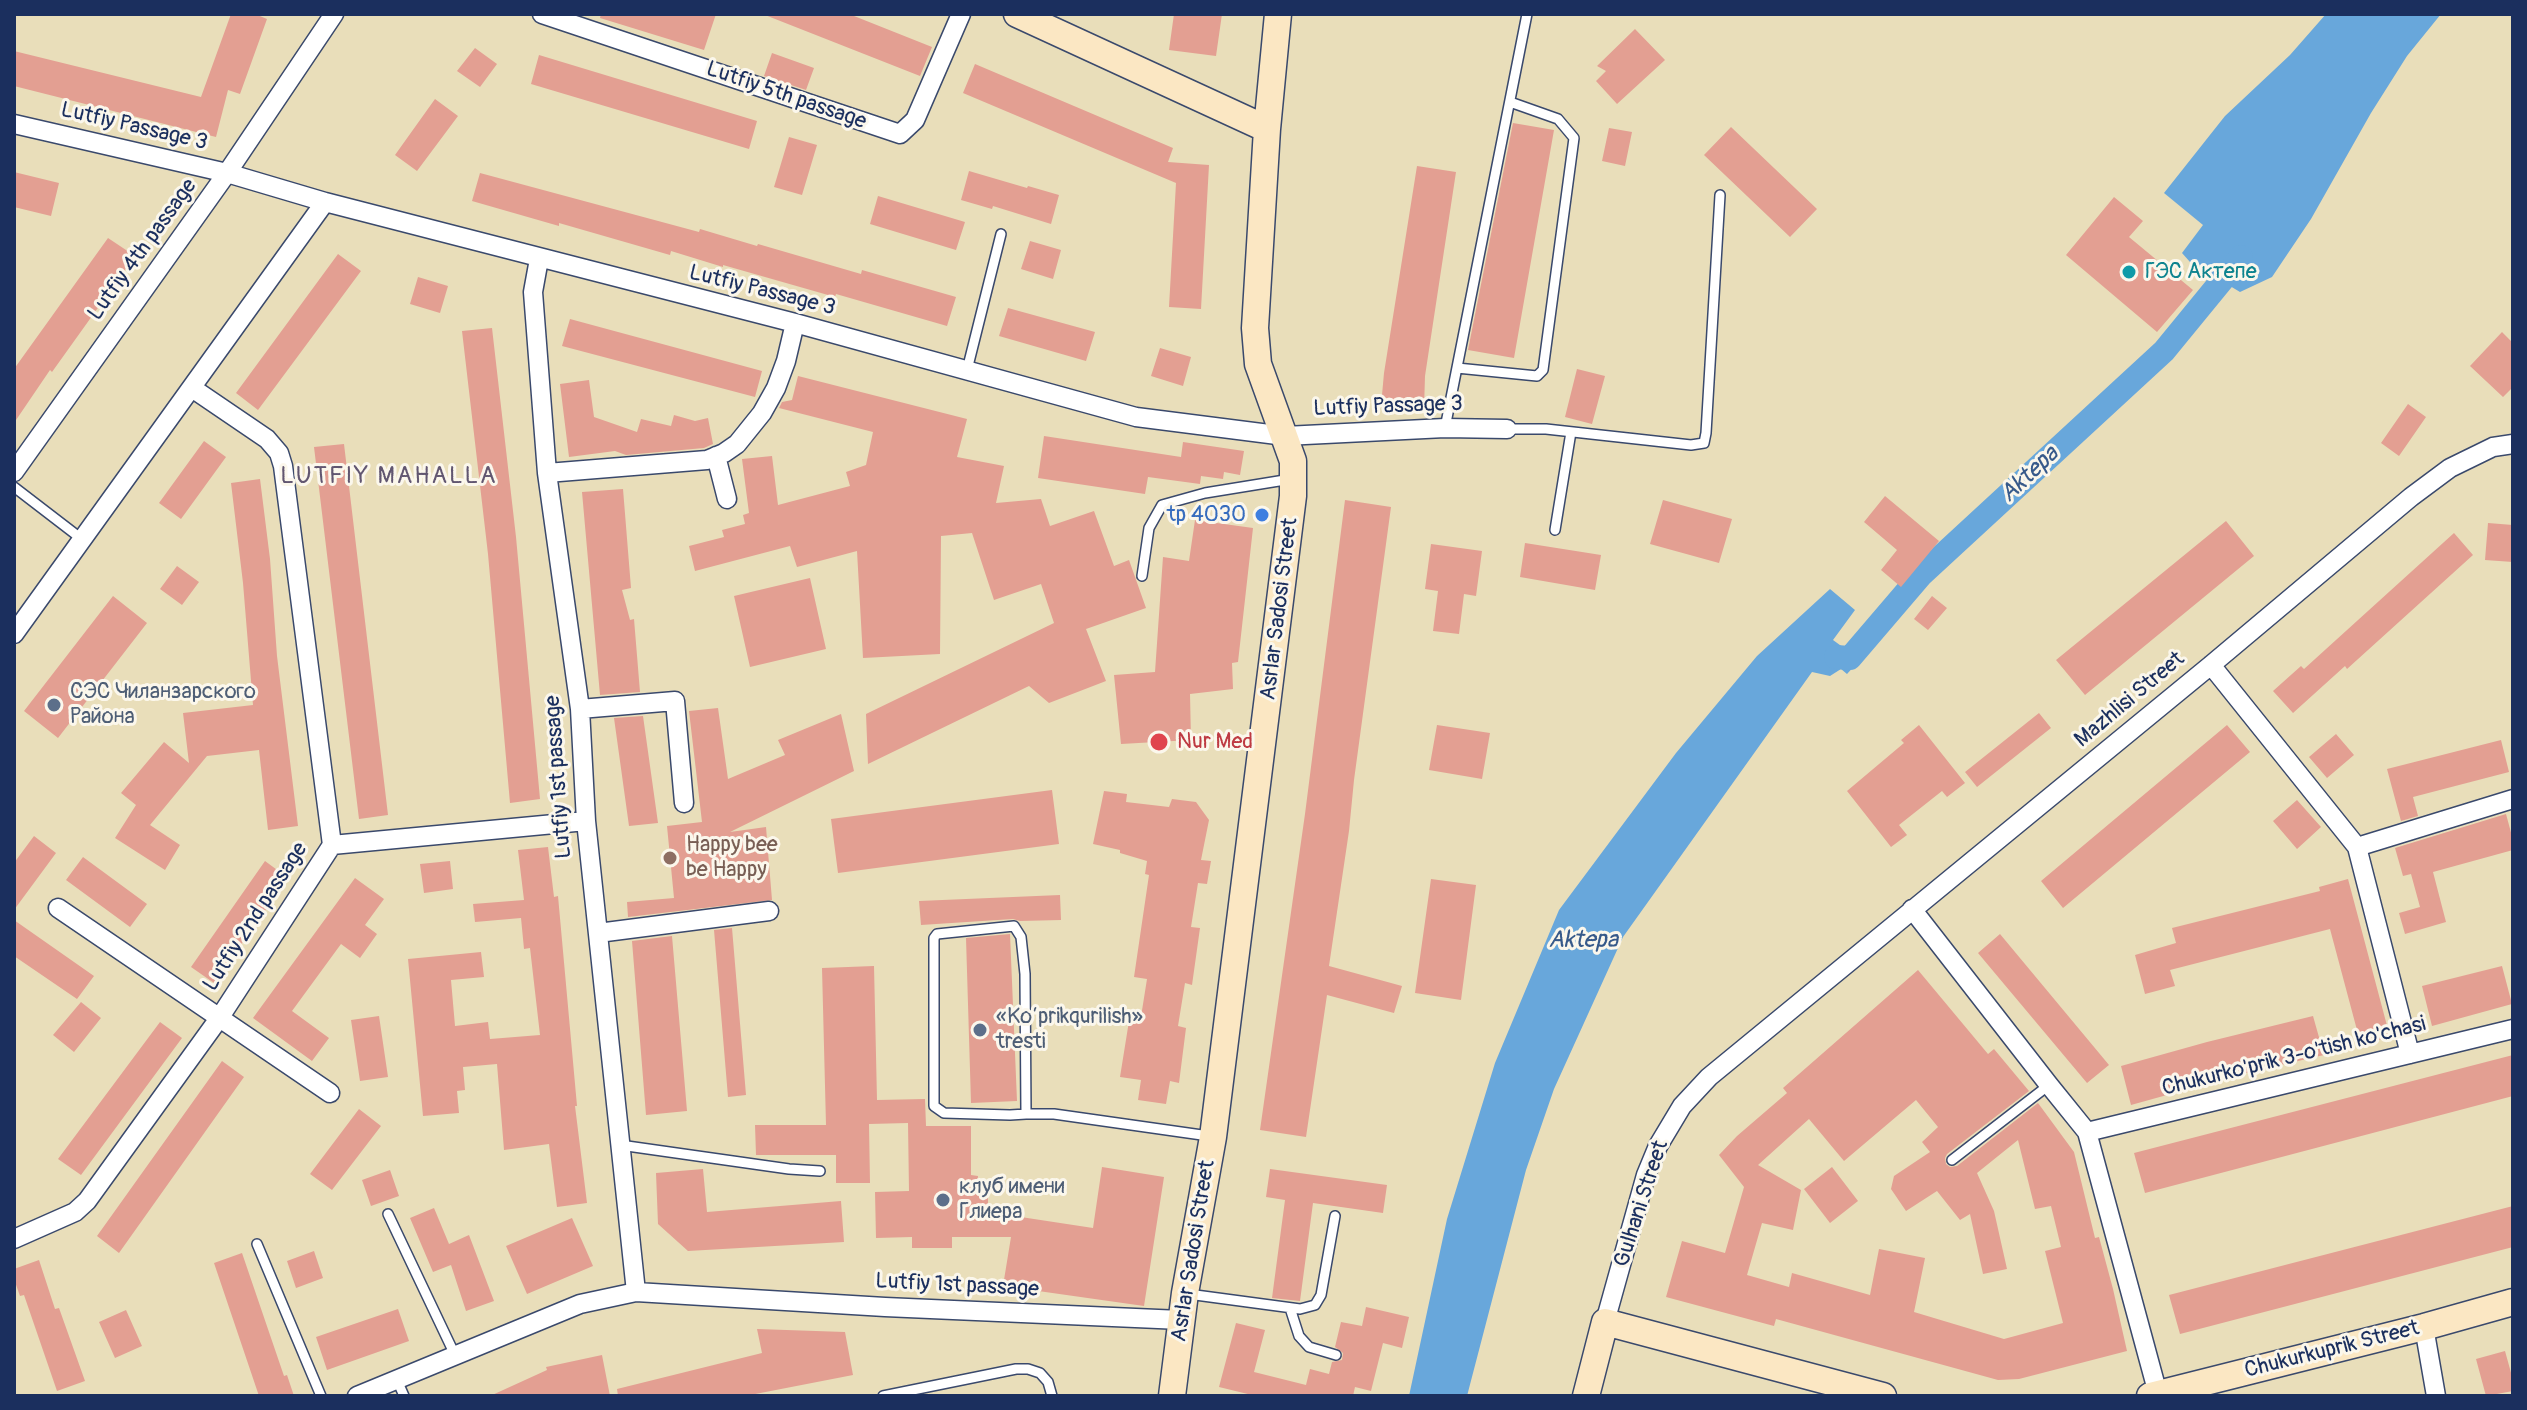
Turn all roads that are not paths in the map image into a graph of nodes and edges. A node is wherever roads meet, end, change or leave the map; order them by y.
1 (334, 14) edge
2 (542, 14) edge
3 (961, 14) edge
4 (1017, 14) edge
5 (1278, 14) edge
6 (1527, 14) edge
7 (1510, 102) junction
8 (14, 124) edge
9 (1267, 129) junction
10 (227, 173) junction
11 (1720, 195) dead end
12 (325, 202) junction
13 (1001, 234) dead end
14 (539, 259) junction
15 (795, 323) junction
16 (1457, 368) junction
17 (967, 370) junction
18 (192, 388) junction
19 (1445, 428) junction
20 (1507, 429) joint
21 (1571, 432) junction
22 (1285, 436) junction
23 (2513, 444) edge
24 (716, 456) junction
25 (14, 472) edge
26 (547, 473) junction
27 (1294, 478) junction
28 (14, 487) edge
29 (727, 499) dead end
30 (1555, 530) dead end
31 (83, 540) junction
32 (1142, 576) dead end
33 (14, 634) edge
34 (2211, 665) junction
35 (580, 709) junction
36 (2513, 799) edge
37 (684, 803) dead end
38 (586, 821) junction
39 (332, 845) junction
40 (2357, 847) junction
41 (58, 908) dead end
42 (1912, 909) junction
43 (769, 911) dead end
44 (598, 933) junction
45 (220, 1017) junction
46 (2513, 1029) edge
47 (2410, 1054) junction
48 (2049, 1085) junction
49 (330, 1093) dead end
50 (1026, 1114) junction
51 (2087, 1132) junction
52 (1213, 1137) junction
53 (620, 1145) junction
54 (1952, 1160) dead end
55 (820, 1171) dead end
56 (388, 1214) dead end
57 (1335, 1216) dead end
58 (14, 1239) edge
59 (257, 1244) dead end
60 (636, 1292) junction
61 (1185, 1293) junction
62 (2513, 1302) edge
63 (1290, 1308) junction
64 (1181, 1320) junction
65 (1605, 1322) junction
66 (2424, 1327) junction
67 (455, 1355) junction
68 (1336, 1355) dead end
69 (401, 1388) edge
70 (368, 1394) edge
71 (2154, 1395) edge
72 (321, 1396) edge
73 (883, 1396) edge
74 (1052, 1396) edge
75 (1172, 1396) edge
76 (1586, 1396) edge
77 (1883, 1396) edge
78 (2436, 1396) edge

1 - 10 street, Lutfiy 4th passage
2 - 3 street, Lutfiy 5th passage
4 - 9 street
5 - 9 street, Asrlar Sadosi Street
6 - 7 lane
7 - 16 lane
7 - 16 lane
8 - 10 street, Lutfiy Passage 3
9 - 22 street, Asrlar Sadosi Street
10 - 12 street, Lutfiy Passage 3
10 - 25 street, Lutfiy 4th passage
11 - 21 lane
12 - 14 street, Lutfiy Passage 3
12 - 18 street
13 - 17 lane
14 - 15 street, Lutfiy Passage 3
14 - 26 street, Lutfiy 1st passage
15 - 17 street, Lutfiy Passage 3
15 - 24 street
16 - 19 lane
17 - 22 street, Lutfiy Passage 3
18 - 31 street
18 - 39 street, Lutfiy 2nd passage
19 - 20 street, Lutfiy Passage 3
19 - 22 street, Lutfiy Passage 3
20 - 21 lane
21 - 30 lane
22 - 27 street, Asrlar Sadosi Street
23 - 34 street, Mazhlisi Street
24 - 26 street
24 - 29 street
26 - 35 street, Lutfiy 1st passage
27 - 32 lane
27 - 52 street, Asrlar Sadosi Street
28 - 31 lane
31 - 33 street
34 - 40 street
34 - 42 street, Mazhlisi Street
35 - 37 street
35 - 38 street, Lutfiy 1st passage
36 - 40 street
38 - 39 street
38 - 44 street, Lutfiy 1st passage
39 - 45 street, Lutfiy 2nd passage
40 - 47 street
41 - 45 street
42 - 48 street
42 - 65 street, Gulhani Street
43 - 44 street
44 - 53 street, Lutfiy 1st passage
45 - 49 street
45 - 58 street, Lutfiy 2nd passage
46 - 47 street, Chukurko'prik 3-o'tish ko'chasi
47 - 51 street, Chukurko'prik 3-o'tish ko'chasi
48 - 51 street
48 - 54 lane
50 - 50 lane
50 - 52 lane
51 - 71 street
52 - 61 street, Asrlar Sadosi Street
53 - 55 lane
53 - 60 street, Lutfiy 1st passage
56 - 67 lane
57 - 63 lane
59 - 72 lane
60 - 64 street, Lutfiy 1st passage
60 - 67 street, Lutfiy 1st passage
61 - 63 lane
61 - 64 street, Asrlar Sadosi Street
62 - 66 street, Chukurkuprik Street
63 - 68 lane
64 - 75 street, Asrlar Sadosi Street
65 - 76 street, Gulhani Street
65 - 77 street
66 - 71 street, Chukurkuprik Street
66 - 78 street
67 - 69 street, Lutfiy 1st passage
69 - 70 street, Lutfiy 1st passage
73 - 74 lane

